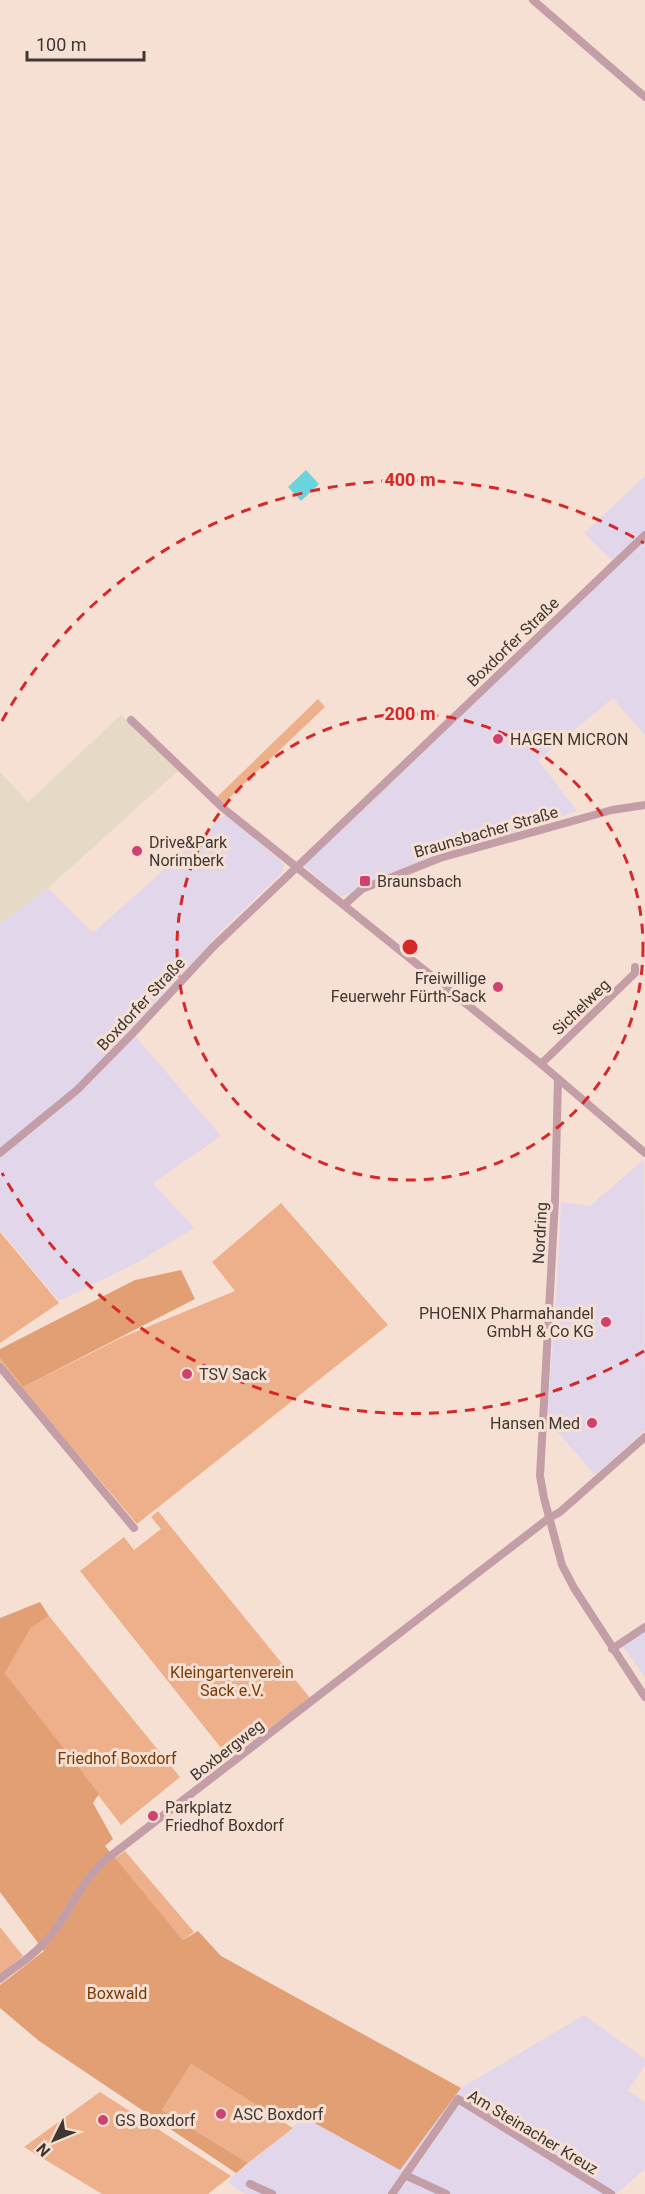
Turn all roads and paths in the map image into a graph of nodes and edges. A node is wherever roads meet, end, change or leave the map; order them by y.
1 (532, 0) edge
2 (645, 97) edge
3 (645, 535) edge
4 (131, 720) dead end
5 (645, 805) edge
6 (296, 868) junction
7 (344, 905) junction
8 (635, 967) dead end
9 (541, 1064) junction
10 (558, 1079) junction
11 (0, 1153) edge
12 (645, 1154) edge
13 (0, 1367) edge
14 (645, 1437) edge
15 (549, 1518) junction
16 (134, 1528) dead end
17 (645, 1627) edge
18 (612, 1649) junction
19 (645, 1697) edge
20 (0, 1979) edge
21 (405, 2175) junction
22 (250, 2184) dead end
23 (272, 2194) edge
24 (392, 2194) edge
25 (446, 2194) edge
26 (611, 2194) edge

1 - 2 street
3 - 6 street, Boxdorfer Straße
4 - 6 street
5 - 7 street, Braunsbacher Straße
6 - 7 street
6 - 11 street, Boxdorfer Straße
7 - 9 street
8 - 9 street, Sichelweg
9 - 10 street
10 - 12 street
10 - 15 street, Nordring
13 - 16 street
14 - 15 street, Boxbergweg
15 - 18 street, Nordring
15 - 20 street, Boxbergweg
17 - 18 street
18 - 19 street, Nordring
21 - 24 street, Am Steinacher Kreuz
21 - 25 street
21 - 26 street, Am Steinacher Kreuz
22 - 23 street

